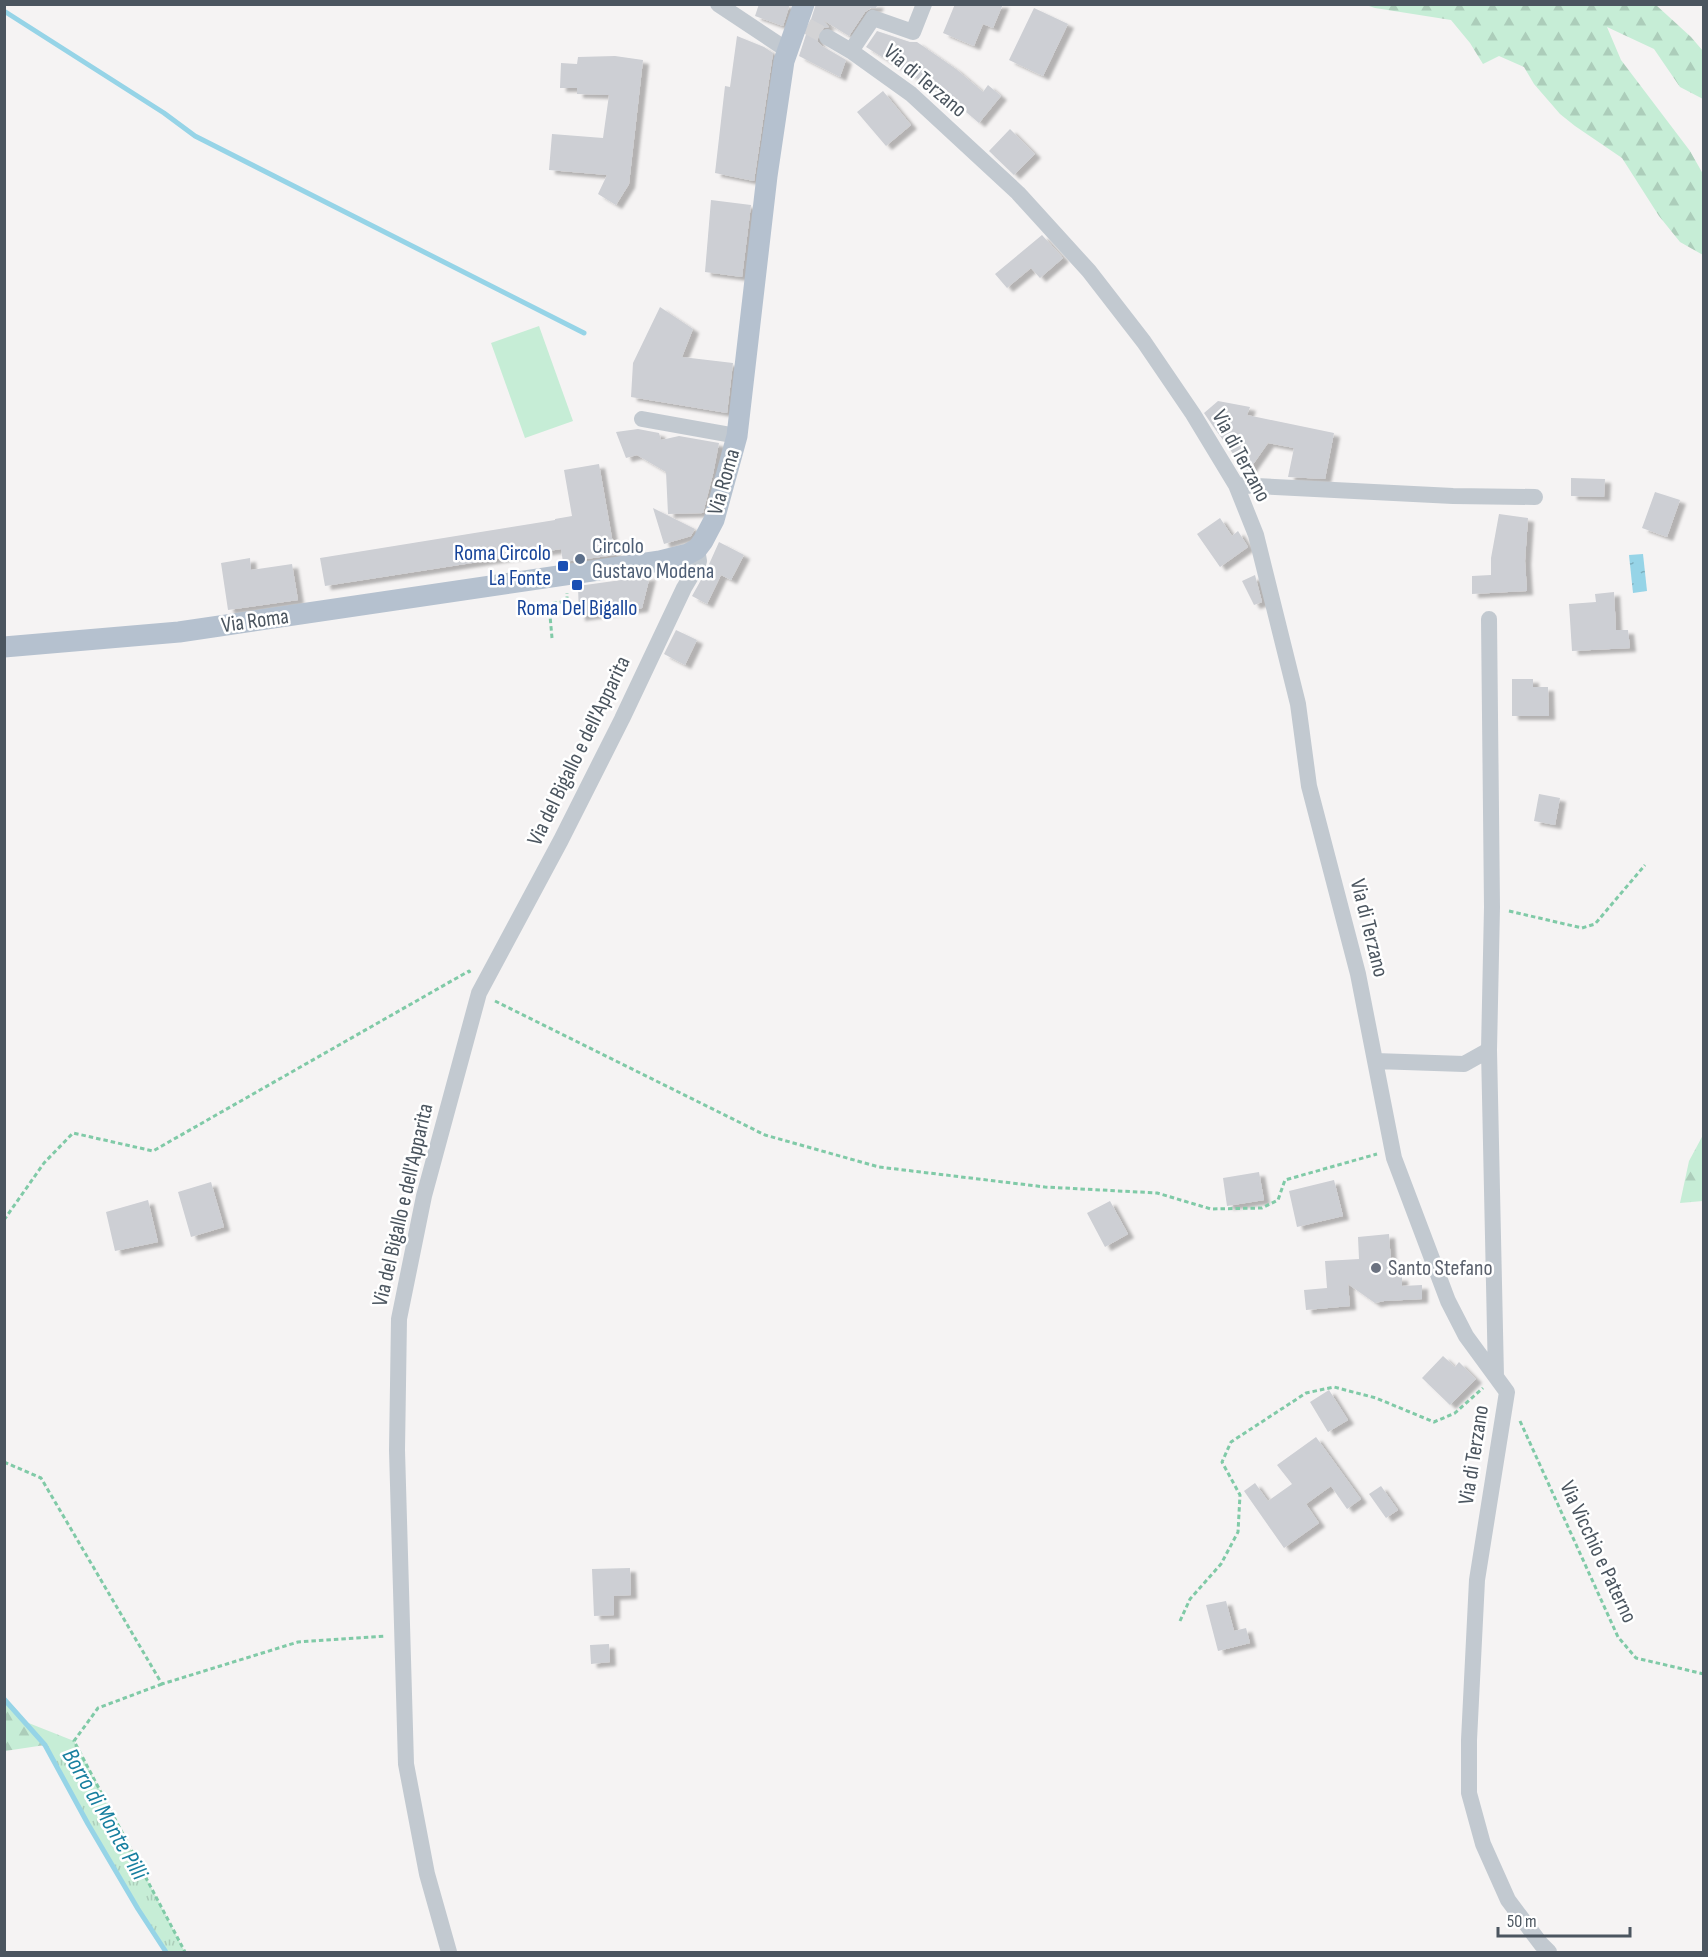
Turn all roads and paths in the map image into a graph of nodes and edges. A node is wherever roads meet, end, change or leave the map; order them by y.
1 (718, 4) edge
2 (924, 4) edge
3 (803, 17) edge
4 (827, 37) tunnel mouth
5 (787, 50) junction
6 (851, 51) junction
7 (642, 419) dead end
8 (737, 436) junction
9 (1236, 485) junction
10 (1535, 497) dead end
11 (688, 553) junction
12 (567, 597) dead end
13 (1489, 619) dead end
14 (552, 638) dead end
15 (4, 647) edge
16 (1645, 865) dead end
17 (1492, 907) junction
18 (479, 993) junction
19 (1489, 1050) junction
20 (1376, 1061) junction
21 (1393, 1149) junction
22 (4, 1220) edge
23 (1496, 1377) junction
24 (1507, 1392) junction
25 (4, 1462) edge
26 (1180, 1621) dead end
27 (403, 1634) junction
28 (1704, 1674) edge
29 (162, 1684) junction
30 (185, 1953) edge
31 (448, 1953) edge
32 (1549, 1953) edge

1 - 5 street
2 - 6 street
3 - 5 main road, Via Roma
4 - 6 street, Via di Terzano
5 - 8 main road, Via Roma
6 - 9 street, Via di Terzano
7 - 8 street
8 - 11 main road, Via Roma
9 - 10 street
9 - 20 street, Via di Terzano
11 - 15 main road, Via Roma
11 - 18 street, Via del Bigallo e dell'Apparita
12 - 14 path
13 - 17 street
16 - 17 path
17 - 19 street
18 - 21 path
18 - 22 path
18 - 27 street, Via del Bigallo e dell'Apparita
19 - 20 street
19 - 23 street
20 - 21 street, Via di Terzano
21 - 23 street, Via di Terzano
23 - 24 street, Via di Terzano
23 - 26 path
24 - 28 path, Via Vicchio e Paterno
24 - 32 street, Via di Terzano
25 - 29 path
27 - 29 path
27 - 31 street, Via del Bigallo e dell'Apparita
29 - 30 path

